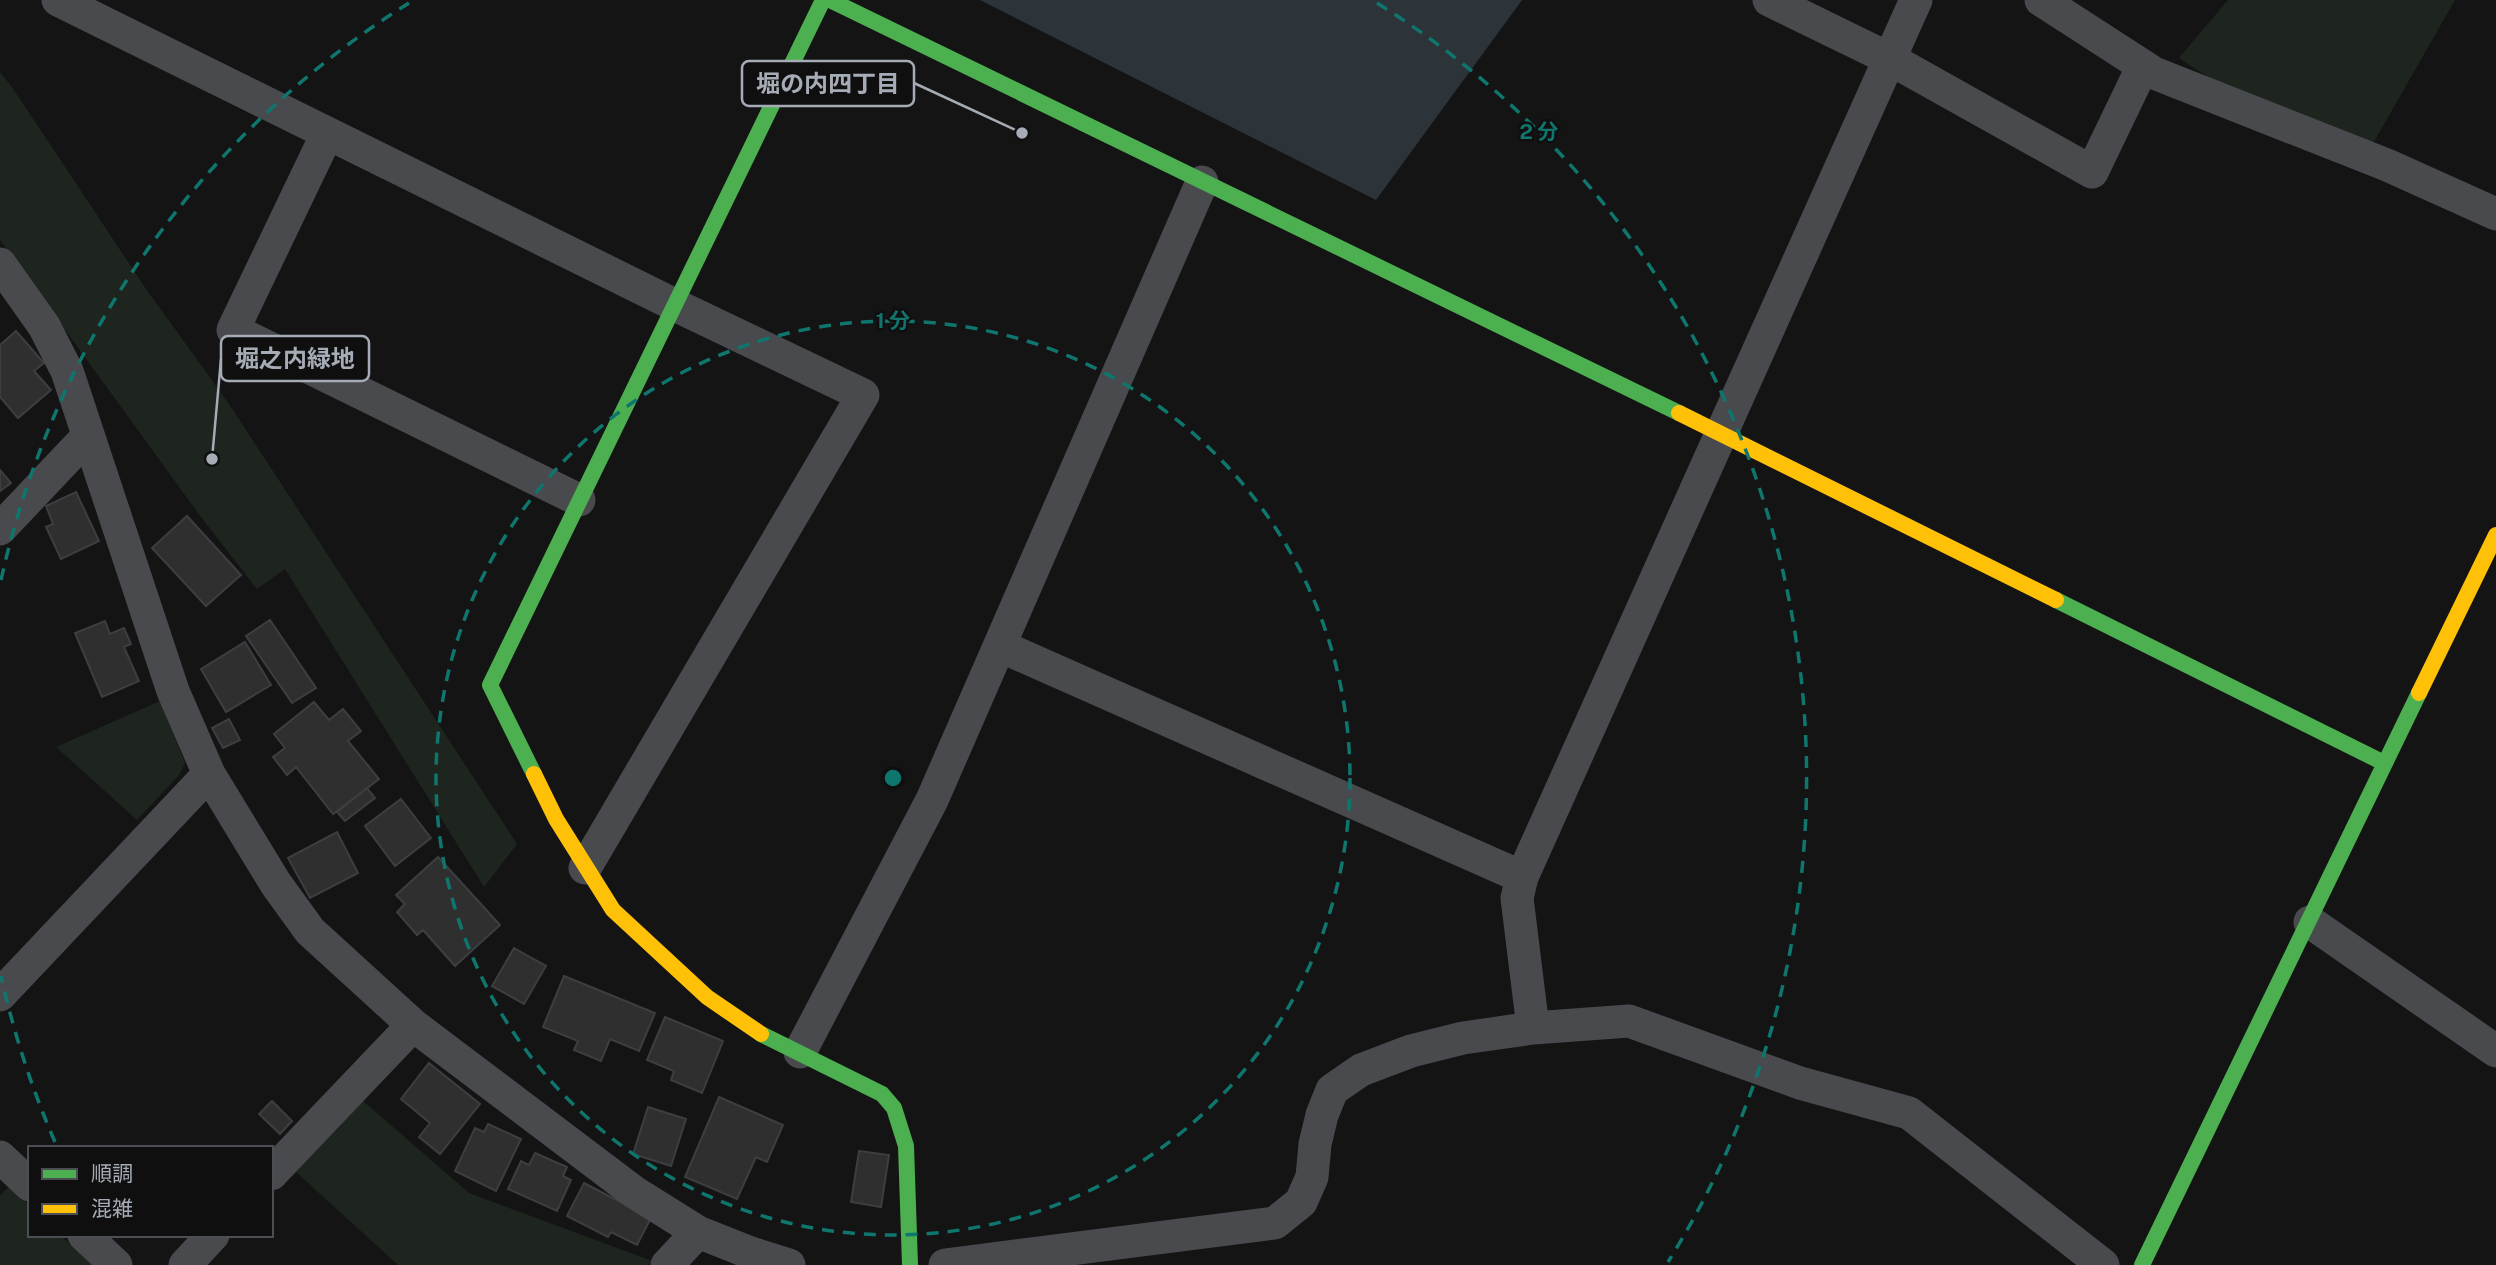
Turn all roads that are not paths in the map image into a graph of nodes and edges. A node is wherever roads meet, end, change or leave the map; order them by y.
1 (58, 0) edge
2 (823, 0) edge
3 (830, 0) edge
4 (1769, 0) edge
5 (1916, 0) edge
6 (2041, 0) edge
7 (1890, 59) junction
8 (2143, 66) junction
9 (327, 134) junction
10 (1202, 182) junction
11 (2496, 214) edge
12 (0, 264) edge
13 (675, 305) junction
14 (1722, 434) junction
15 (87, 437) junction
16 (579, 500) junction
17 (0, 529) edge
18 (2496, 535) edge
19 (1000, 646) junction
20 (2384, 762) junction
21 (209, 774) junction
22 (584, 869) junction
23 (1522, 877) junction
24 (2310, 922) junction
25 (0, 995) edge
26 (413, 1025) junction
27 (1533, 1028) junction
28 (2496, 1051) edge
29 (800, 1052) junction
30 (0, 1157) edge
31 (273, 1172) edge
32 (28, 1183) edge
33 (698, 1232) junction
34 (86, 1237) edge
35 (211, 1237) edge
36 (116, 1265) edge
37 (185, 1265) edge
38 (667, 1265) edge
39 (789, 1265) edge
40 (910, 1265) edge
41 (945, 1265) edge
42 (2103, 1265) edge
43 (2142, 1265) edge

1 - 9 street
2 - 13 street
3 - 10 street
4 - 7 street
5 - 7 street
6 - 8 street
7 - 8 street
7 - 14 street
8 - 11 street
9 - 13 street
9 - 16 street
10 - 14 street
10 - 19 street
12 - 15 street
13 - 16 street
13 - 22 street
14 - 20 street
14 - 23 street
15 - 17 street
15 - 21 street
16 - 22 street
18 - 20 street
19 - 23 street
19 - 29 street
20 - 24 street
21 - 25 street
21 - 26 street
22 - 29 street
23 - 27 street
24 - 28 street
24 - 43 street
26 - 31 street
26 - 33 street
27 - 41 street
27 - 42 street
29 - 40 street
30 - 32 street
33 - 38 street
33 - 39 street
34 - 36 street
35 - 37 street

